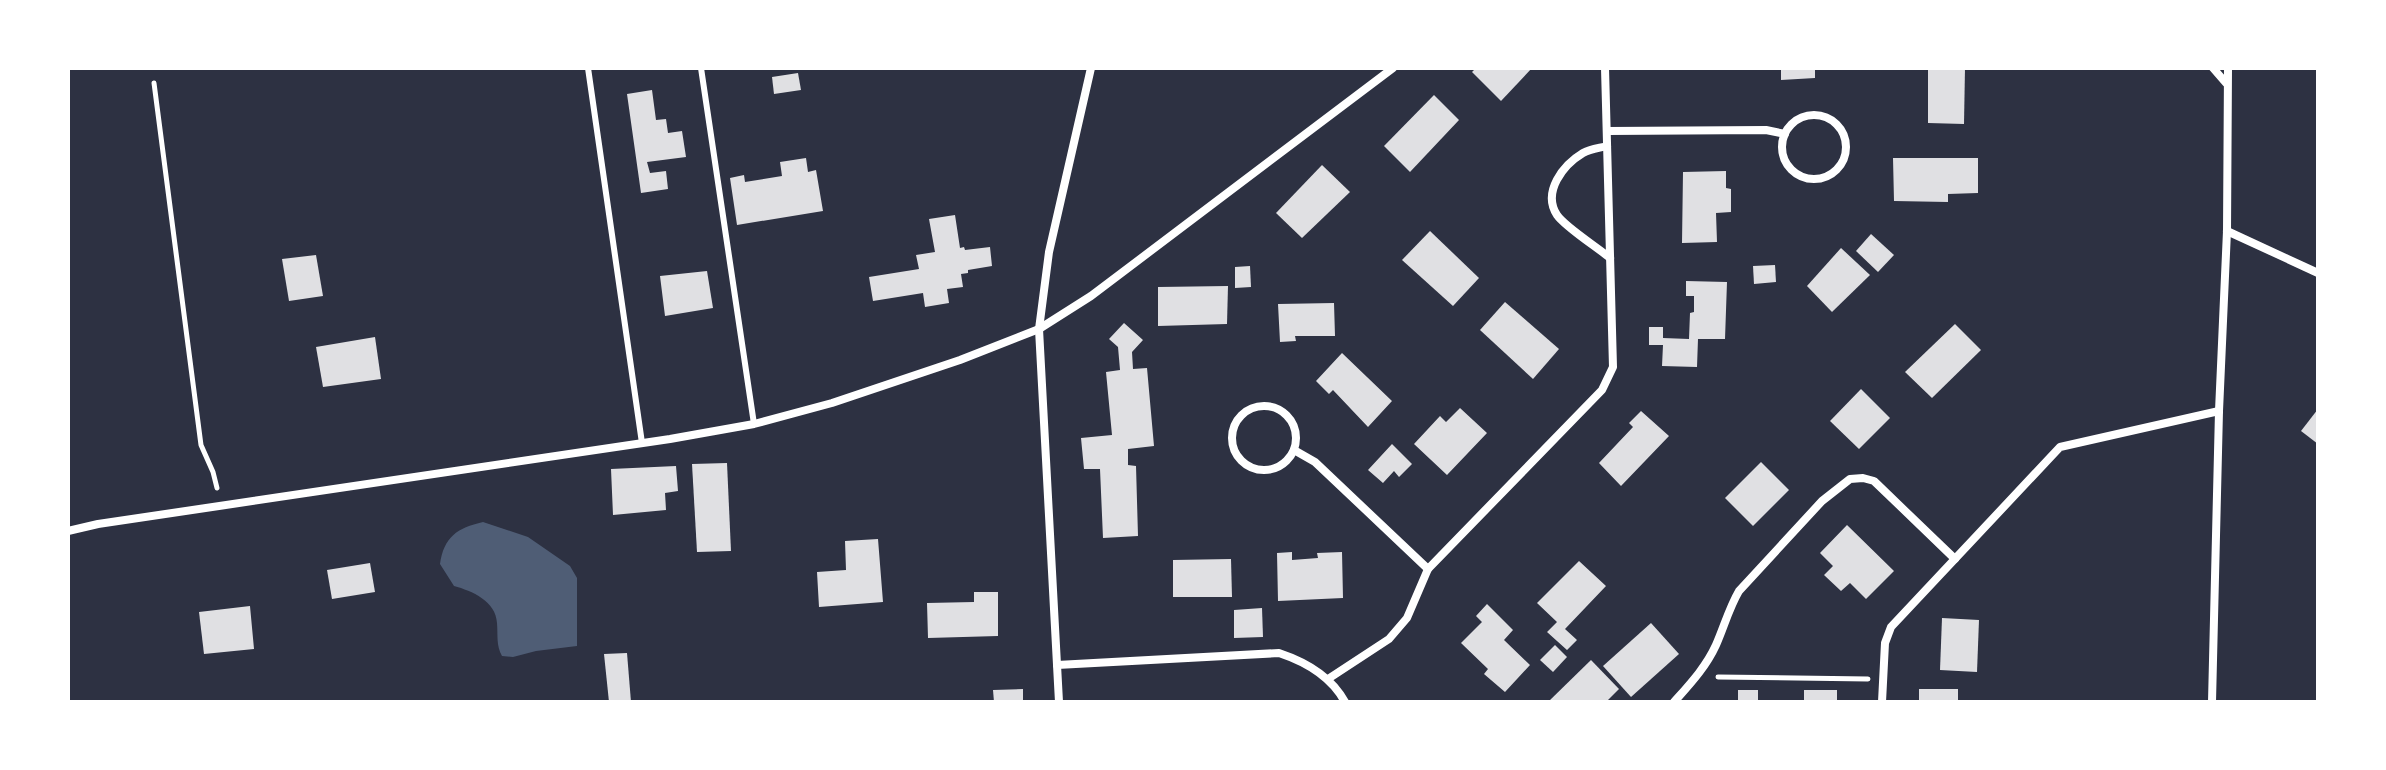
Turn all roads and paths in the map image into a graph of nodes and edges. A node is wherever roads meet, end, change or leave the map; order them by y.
1 (588, 68) edge
2 (701, 68) edge
3 (1091, 68) edge
4 (1393, 68) edge
5 (1605, 68) edge
6 (2213, 68) edge
7 (2228, 68) edge
8 (154, 83) dead end
9 (2226, 83) junction
10 (1607, 131) junction
11 (1785, 134) junction
12 (1607, 146) junction
13 (2227, 231) junction
14 (1610, 258) junction
15 (2318, 273) edge
16 (1039, 329) junction
17 (2219, 411) junction
18 (754, 424) junction
19 (642, 443) junction
20 (1294, 450) junction
21 (221, 506) junction
22 (68, 531) edge
23 (1955, 559) junction
24 (1428, 569) junction
25 (1057, 665) junction
26 (1696, 677) junction
27 (1328, 679) junction
28 (1881, 680) junction
29 (1059, 702) edge
30 (1345, 702) edge
31 (1674, 702) edge
32 (1882, 702) edge
33 (2212, 702) edge

1 - 19 lane
2 - 18 lane
3 - 16 street
4 - 16 street
5 - 10 street
6 - 9 street
7 - 9 street
8 - 21 path
9 - 13 street
10 - 11 street
10 - 12 street
11 - 11 street
12 - 14 street
12 - 14 street
13 - 15 street
13 - 17 street
14 - 24 street
16 - 18 street
16 - 25 street
17 - 23 street
17 - 33 street
18 - 19 street
19 - 21 street
20 - 20 street
20 - 24 street
21 - 22 street
23 - 26 street
23 - 28 street
24 - 27 street
25 - 27 street
25 - 29 street
26 - 28 path
26 - 31 street
27 - 30 street
28 - 32 street

